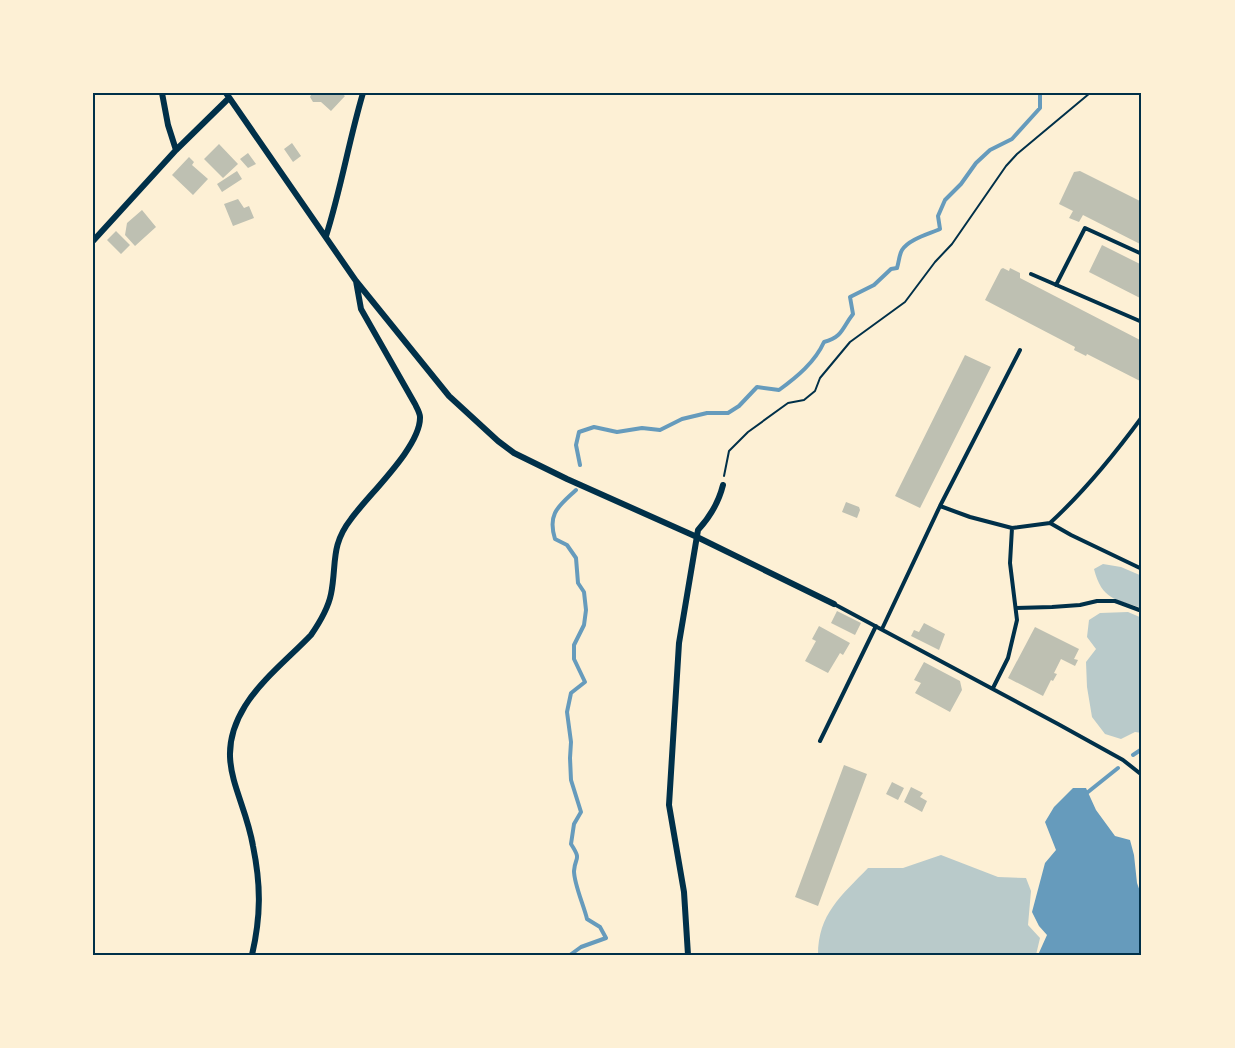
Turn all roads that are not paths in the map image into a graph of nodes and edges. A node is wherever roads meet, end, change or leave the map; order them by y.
1 (162, 93) edge
2 (363, 93) edge
3 (227, 95) edge
4 (176, 150) junction
5 (326, 236) junction
6 (93, 242) edge
7 (1142, 254) edge
8 (1031, 274) dead end
9 (356, 281) junction
10 (1056, 285) junction
11 (1142, 322) edge
12 (1020, 350) dead end
13 (1142, 417) edge
14 (723, 484) road end
15 (940, 506) junction
16 (1050, 523) junction
17 (1012, 528) junction
18 (697, 537) junction
19 (1142, 569) edge
20 (834, 604) joint
21 (1016, 608) junction
22 (1142, 611) edge
23 (876, 626) junction
24 (882, 629) junction
25 (993, 688) junction
26 (820, 741) dead end
27 (1142, 775) edge
28 (252, 955) edge
29 (688, 955) edge

1 - 4 street
2 - 5 street
3 - 4 street
3 - 5 street
4 - 6 street
5 - 9 street
7 - 10 lane
8 - 10 lane
9 - 18 street
9 - 28 street
10 - 11 lane
12 - 15 lane
13 - 16 lane
14 - 18 street
15 - 17 lane
15 - 24 lane
16 - 17 lane
16 - 19 lane
17 - 21 lane
18 - 20 street
18 - 29 street
20 - 23 lane
21 - 22 lane
21 - 25 lane
23 - 24 lane
23 - 26 lane
24 - 25 lane
25 - 27 lane

